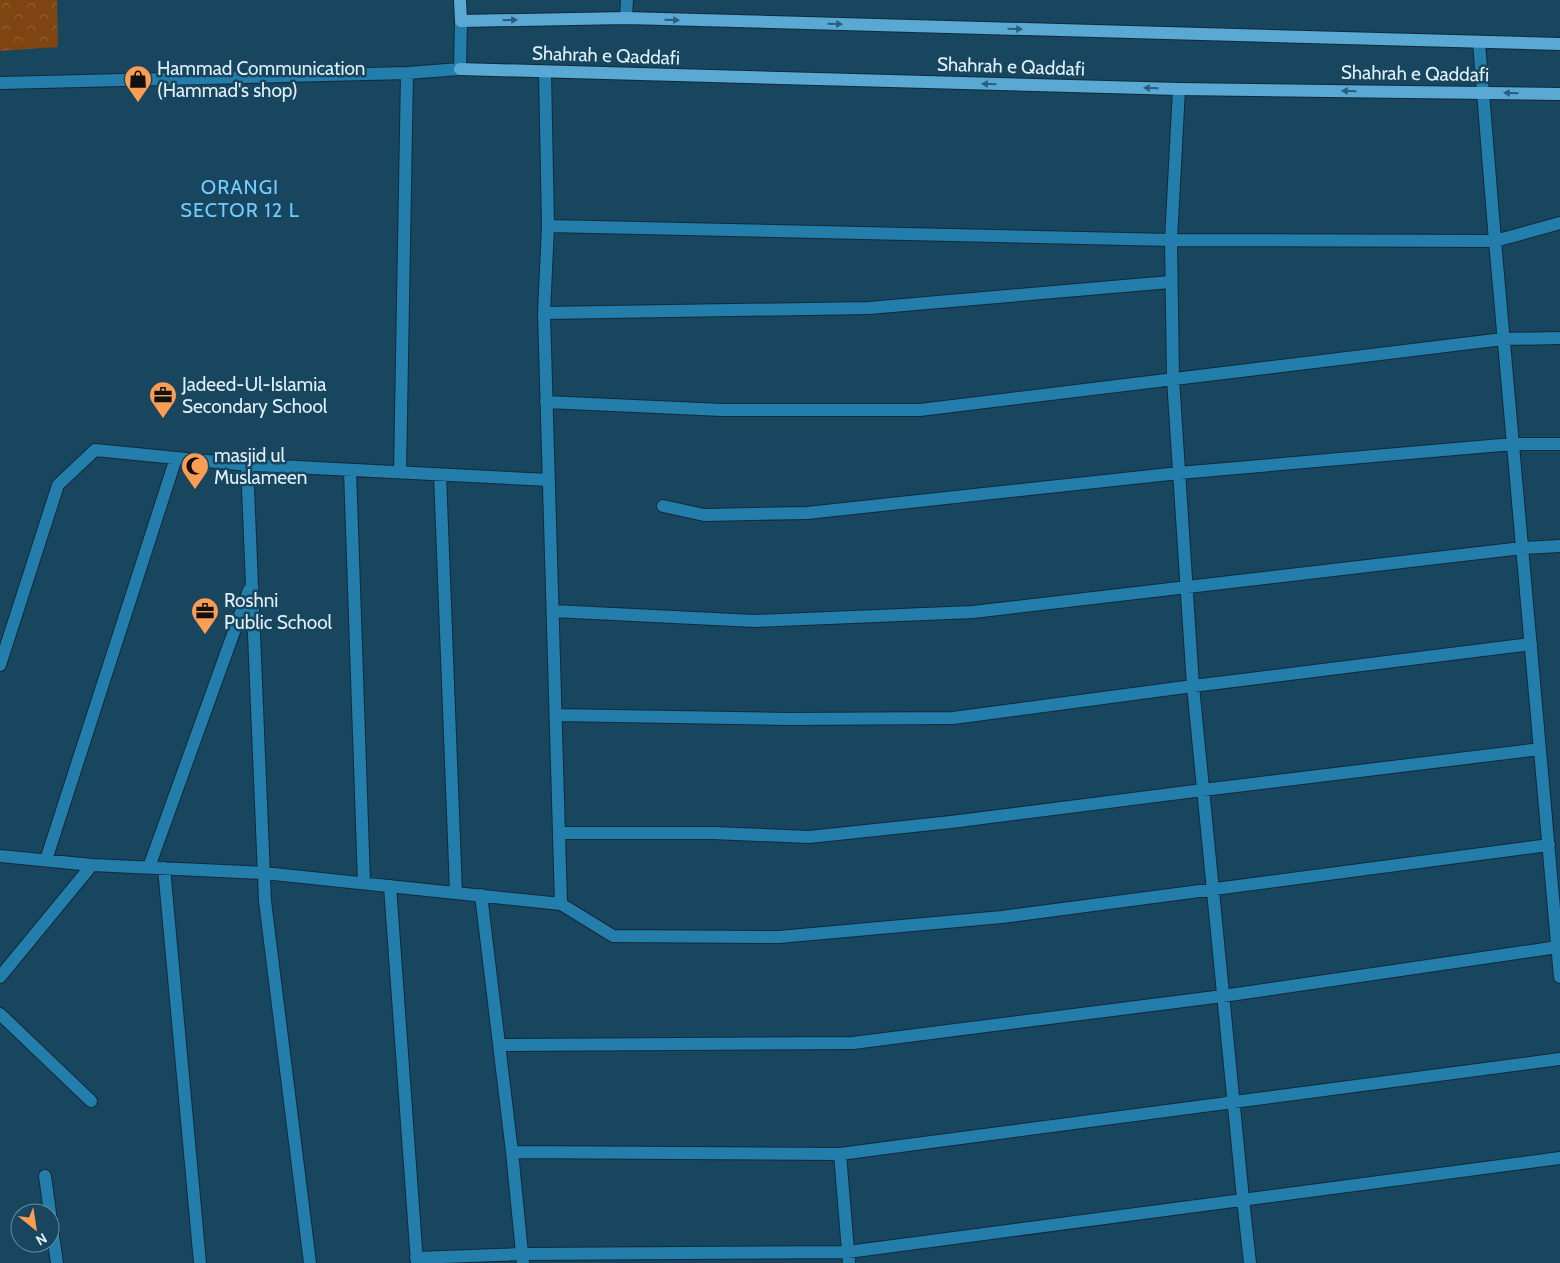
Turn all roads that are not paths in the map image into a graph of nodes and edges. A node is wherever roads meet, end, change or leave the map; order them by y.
1 (460, 0) edge
2 (627, 0) edge
3 (626, 18) junction
4 (461, 21) junction
5 (1479, 43) junction
6 (1560, 44) edge
7 (460, 69) junction
8 (545, 72) junction
9 (407, 73) junction
10 (0, 83) edge
11 (1178, 89) junction
12 (1483, 92) junction
13 (1560, 94) edge
14 (1560, 223) edge
15 (548, 226) junction
16 (1170, 240) junction
17 (1494, 241) junction
18 (1170, 282) junction
19 (544, 313) junction
20 (1560, 338) edge
21 (1503, 339) junction
22 (1173, 379) junction
23 (546, 402) junction
24 (1513, 444) junction
25 (1560, 444) edge
26 (176, 458) junction
27 (247, 464) junction
28 (350, 470) junction
29 (400, 472) junction
30 (1180, 474) junction
31 (440, 475) junction
32 (549, 480) junction
33 (663, 506) dead end
34 (1560, 546) edge
35 (1522, 548) junction
36 (251, 585) junction
37 (1186, 587) junction
38 (552, 611) junction
39 (1531, 644) junction
40 (0, 665) edge
41 (1193, 686) junction
42 (556, 715) junction
43 (1540, 749) junction
44 (1203, 790) junction
45 (559, 833) junction
46 (1549, 845) junction
47 (0, 856) edge
48 (46, 860) junction
49 (92, 864) junction
50 (149, 867) junction
51 (164, 868) junction
52 (264, 873) junction
53 (364, 883) junction
54 (390, 886) junction
55 (1212, 890) junction
56 (456, 892) junction
57 (481, 895) junction
58 (561, 904) junction
59 (1558, 947) junction
60 (0, 977) edge
61 (1560, 977) edge
62 (1223, 996) junction
63 (0, 1014) edge
64 (500, 1045) junction
65 (1560, 1059) edge
66 (91, 1101) dead end
67 (1233, 1102) junction
68 (512, 1152) junction
69 (840, 1154) junction
70 (1560, 1158) edge
71 (45, 1176) dead end
72 (1243, 1199) junction
73 (49, 1203) edge
74 (848, 1257) edge
75 (523, 1259) edge
76 (416, 1260) edge
77 (200, 1263) edge
78 (310, 1263) edge
79 (1250, 1263) edge

1 - 4 main road
2 - 3 street
4 -> 3 main road, Shahrah e Qaddafi
3 -> 5 main road, Shahrah e Qaddafi
4 - 7 street
5 - 6 main road, Shahrah e Qaddafi
5 - 12 street
7 - 8 main road, Shahrah e Qaddafi
7 - 9 street
11 -> 8 main road, Shahrah e Qaddafi
8 - 15 street
9 - 10 street
9 - 29 street
12 -> 11 main road, Shahrah e Qaddafi
11 - 16 street
13 -> 12 main road, Shahrah e Qaddafi
12 - 17 street
14 - 17 street
15 - 16 street
15 - 19 street
16 - 17 street
16 - 18 street
17 - 21 street
18 - 19 street
18 - 22 street
19 - 23 street
20 - 21 street
21 - 22 street
21 - 24 street
22 - 23 street
22 - 30 street
23 - 32 street
24 - 25 street
24 - 30 street
24 - 35 street
26 - 27 street
26 - 40 street
26 - 48 street
27 - 28 street
27 - 36 street
28 - 29 street
28 - 53 street
29 - 31 street
30 - 33 street
30 - 37 street
31 - 32 street
31 - 56 street
32 - 38 street
34 - 35 street
35 - 37 street
35 - 39 street
36 - 50 street
36 - 52 street
37 - 38 street
37 - 41 street
38 - 42 street
39 - 41 street
39 - 43 street
41 - 42 street
41 - 44 street
42 - 45 street
43 - 44 street
43 - 46 street
44 - 45 street
44 - 55 street
45 - 58 street
46 - 55 street
46 - 59 street
47 - 48 street
48 - 49 street
49 - 50 street
49 - 60 street
50 - 51 street
51 - 52 street
51 - 77 street
52 - 53 street
52 - 78 street
53 - 54 street
54 - 56 street
54 - 76 street
55 - 58 street
55 - 62 street
56 - 57 street
57 - 58 street
57 - 64 street
59 - 61 street
59 - 62 street
62 - 64 street
62 - 67 street
63 - 66 street
64 - 68 street
65 - 67 street
67 - 69 street
67 - 72 street
68 - 69 street
68 - 75 street
69 - 74 street
70 - 72 street
71 - 73 street
72 - 74 street
72 - 79 street
74 - 75 street
75 - 76 street

